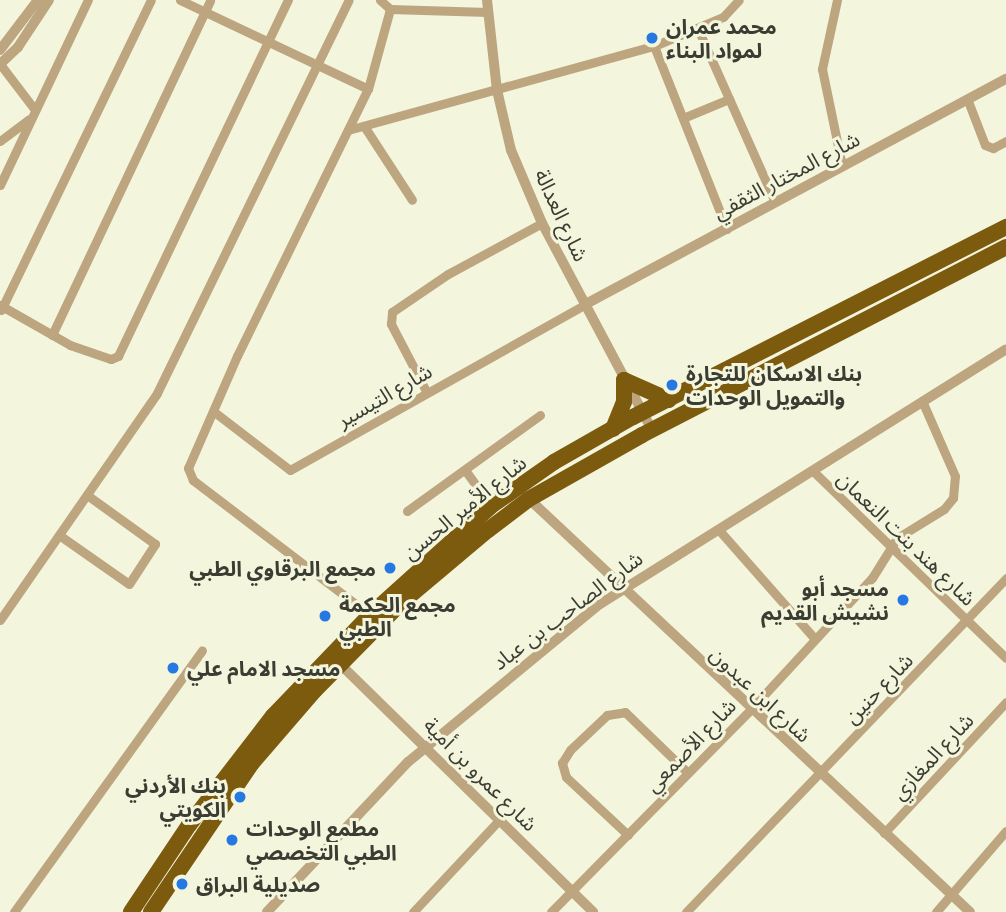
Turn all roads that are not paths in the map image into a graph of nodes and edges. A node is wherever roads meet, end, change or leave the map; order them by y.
1 (38, 0) edge
2 (49, 0) edge
3 (88, 0) edge
4 (151, 0) edge
5 (180, 0) edge
6 (210, 0) edge
7 (288, 0) edge
8 (349, 0) edge
9 (380, 0) edge
10 (739, 0) edge
11 (837, 0) edge
12 (487, 6) edge
13 (390, 9) junction
14 (205, 11) junction
15 (698, 29) junction
16 (269, 39) junction
17 (654, 46) junction
18 (0, 50) edge
19 (317, 63) junction
20 (0, 64) edge
21 (1006, 79) edge
22 (368, 89) junction
23 (497, 90) junction
24 (729, 99) junction
25 (968, 101) junction
26 (34, 113) junction
27 (682, 118) junction
28 (364, 126) junction
29 (348, 130) junction
30 (0, 141) edge
31 (1006, 141) edge
32 (842, 166) junction
33 (0, 185) edge
34 (412, 200) dead end
35 (775, 202) junction
36 (542, 223) junction
37 (1006, 227) edge
38 (727, 229) junction
39 (1006, 247) edge
40 (584, 305) junction
41 (1, 308) edge
42 (52, 335) junction
43 (1006, 349) edge
44 (624, 380) junction
45 (426, 391) junction
46 (669, 400) junction
47 (922, 401) junction
48 (213, 411) junction
49 (643, 413) junction
50 (540, 415) dead end
51 (613, 429) junction
52 (652, 430) junction
53 (465, 470) junction
54 (814, 472) junction
55 (87, 495) junction
56 (529, 499) junction
57 (491, 506) junction
58 (407, 511) dead end
59 (718, 529) junction
60 (59, 535) junction
61 (891, 550) junction
62 (1006, 578) edge
63 (622, 588) junction
64 (370, 615) junction
65 (0, 620) edge
66 (967, 620) junction
67 (814, 638) junction
68 (202, 650) dead end
69 (1006, 658) edge
70 (341, 665) junction
71 (1006, 702) edge
72 (750, 710) junction
73 (425, 746) junction
74 (687, 772) junction
75 (820, 775) junction
76 (499, 820) junction
77 (1006, 831) edge
78 (884, 833) junction
79 (628, 835) junction
80 (571, 891) junction
81 (951, 895) junction
82 (14, 912) edge
83 (131, 912) edge
84 (150, 912) edge
85 (267, 912) edge
86 (413, 912) edge
87 (551, 912) edge
88 (593, 912) edge
89 (686, 912) edge
90 (936, 912) edge
91 (970, 912) edge

1 - 18 street
2 - 20 street
3 - 26 street
4 - 41 street
5 - 14 street
6 - 14 street
7 - 16 street
8 - 19 street
9 - 13 street
10 - 15 street
11 - 32 street
12 - 13 street
12 - 23 street, شارع العدالة
13 - 22 street
14 - 16 street
14 - 42 street
15 - 17 street
15 - 24 street
16 - 19 street
16 - 42 street
17 - 23 street
17 - 27 street
19 - 22 street
19 - 55 street
20 - 26 street
21 - 25 street, شارع المختار الثقفي
22 - 29 street
23 - 28 street
23 - 36 street, شارع العدالة
24 - 27 street
24 - 35 street
25 - 31 street
25 - 32 street, شارع المختار الثقفي
26 - 30 street
26 - 33 street
27 - 38 street
28 - 29 street
28 - 34 street
29 - 48 street
32 - 35 street, شارع المختار الثقفي
35 - 38 street, شارع المختار الثقفي
36 - 40 street, شارع العدالة
36 - 45 street
37 - 46 highway, شارع الأمير الحسن
38 - 40 street, شارع المختار الثقفي
39 - 52 highway, شارع الأمير الحسن
40 - 44 street, شارع العدالة
40 - 45 street, شارع التيسير
41 - 42 street
43 - 47 street, شارع الصاحب بن عباد
44 - 46 highway
44 - 49 street, شارع العدالة
44 - 51 highway
45 - 48 street, شارع التيسير
46 - 49 highway, شارع الأمير الحسن
47 - 54 street, شارع الصاحب بن عباد
47 - 61 street, شارع الأصمعي
48 - 64 street
49 - 51 highway, شارع الأمير الحسن
49 - 52 street, شارع العدالة
50 - 53 street
51 - 57 highway, شارع الأمير الحسن
52 - 56 highway, شارع الأمير الحسن
53 - 57 street
53 - 58 street
54 - 59 street, شارع الصاحب بن عباد
54 - 61 street, شارع هند بنت النعمان
55 - 60 street
55 - 60 street
56 - 63 street, شارع ابن عبدون
56 - 70 highway, شارع الأمير الحسن
57 - 64 highway, شارع الأمير الحسن
59 - 63 street, شارع الصاحب بن عباد
59 - 67 street
60 - 65 street
61 - 66 street, شارع هند بنت النعمان
61 - 67 street, شارع الأصمعي
62 - 66 street, شارع حنين
63 - 72 street, شارع ابن عبدون
63 - 73 street, شارع الصاحب بن عباد
64 - 83 highway, شارع الأمير الحسن
66 - 69 street, شارع هند بنت النعمان
66 - 75 street, شارع حنين
67 - 72 street, شارع الأصمعي
68 - 82 street
70 - 73 street, شارع عمرو بن أمية
70 - 84 highway, شارع الأمير الحسن
71 - 78 street, شارع المغازي
72 - 74 street, شارع الأصمعي
72 - 75 street, شارع ابن عبدون
73 - 76 street, شارع عمرو بن أمية
73 - 85 street, شارع الصاحب بن عباد
74 - 79 street, شارع الأصمعي
74 - 79 street
75 - 78 street, شارع ابن عبدون
75 - 89 street, شارع حنين
76 - 80 street, شارع عمرو بن أمية
76 - 86 street
77 - 81 street
78 - 81 street, شارع ابن عبدون
79 - 80 street, شارع الأصمعي
80 - 87 street, شارع الأصمعي
80 - 88 street, شارع عمرو بن أمية
81 - 90 street
81 - 91 street, شارع ابن عبدون

